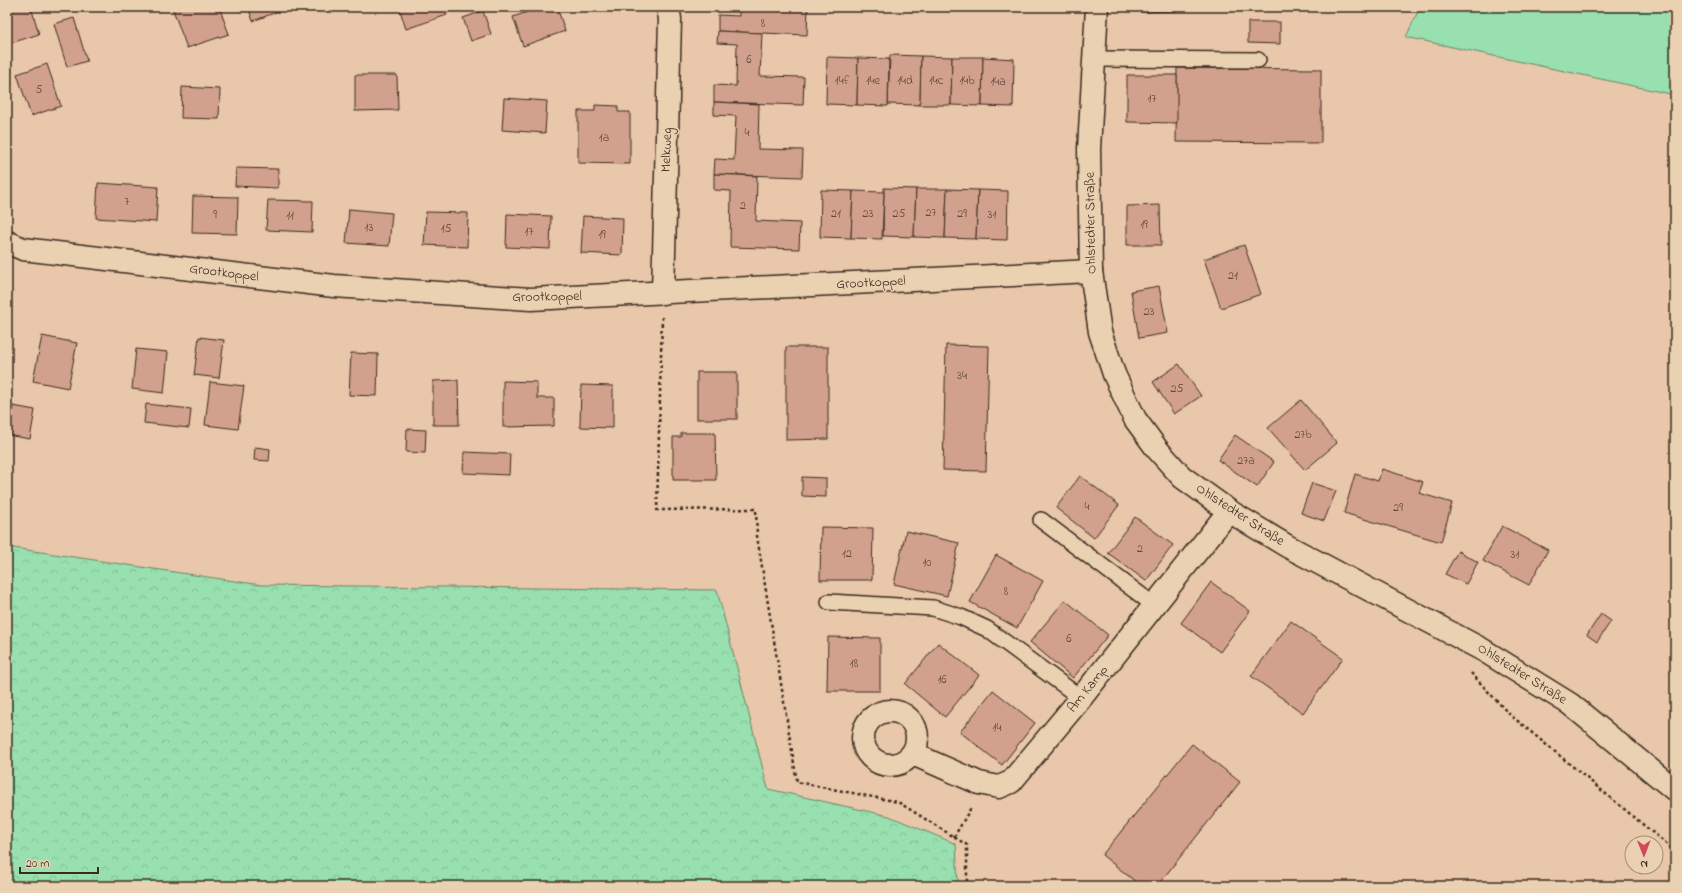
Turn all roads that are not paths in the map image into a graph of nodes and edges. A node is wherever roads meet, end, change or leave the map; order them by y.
1 (668, 7) edge
2 (1097, 7) edge
3 (1094, 59) junction
4 (1258, 60) dead end
5 (7, 242) edge
6 (1091, 272) junction
7 (663, 293) junction
8 (1229, 511) junction
9 (1041, 520) dead end
10 (829, 602) dead end
11 (1154, 606) junction
12 (1081, 698) junction
13 (913, 754) dead end
14 (1675, 790) edge

1 - 7 street, Melkweg
2 - 3 street, Ohlstedter Straße
3 - 4 lane
3 - 6 street, Ohlstedter Straße
5 - 7 street, Grootkoppel
6 - 7 street, Grootkoppel
6 - 8 street, Ohlstedter Straße
8 - 11 street, Am Kamp
8 - 14 street, Ohlstedter Straße
9 - 11 lane
10 - 12 lane
11 - 12 street, Am Kamp
12 - 13 street, Am Kamp

